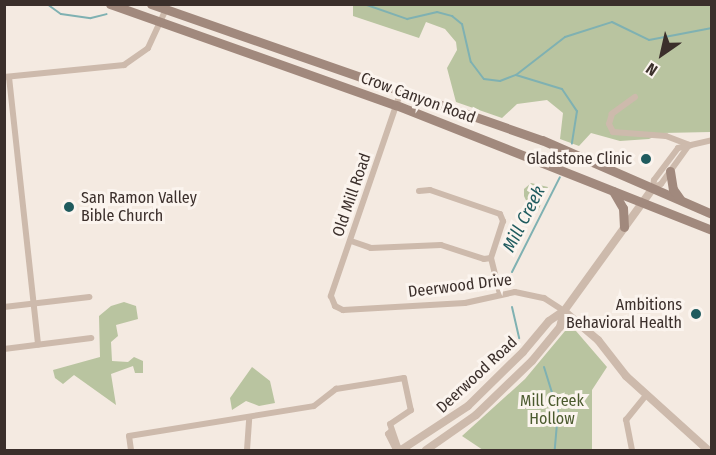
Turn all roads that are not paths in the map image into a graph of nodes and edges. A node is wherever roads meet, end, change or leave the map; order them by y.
1 (110, 4) edge
2 (151, 4) edge
3 (166, 9) junction
4 (161, 22) junction
5 (7, 77) edge
6 (401, 91) junction
7 (636, 97) dead end
8 (396, 105) junction
9 (711, 140) edge
10 (690, 145) junction
11 (670, 171) junction
12 (653, 188) junction
13 (611, 189) junction
14 (419, 191) dead end
15 (682, 201) junction
16 (643, 202) junction
17 (711, 214) edge
18 (624, 227) junction
19 (711, 230) edge
20 (351, 241) junction
21 (491, 258) junction
22 (500, 293) junction
23 (89, 297) dead end
24 (34, 304) junction
25 (335, 306) joint
26 (4, 307) edge
27 (564, 310) junction
28 (91, 338) dead end
29 (38, 344) junction
30 (4, 349) edge
31 (646, 395) junction
32 (249, 418) junction
33 (391, 431) dead end
34 (131, 450) edge
35 (247, 450) edge
36 (401, 450) edge
37 (426, 450) edge
38 (632, 450) edge
39 (708, 450) edge

1 - 4 main road, Crow Canyon Road
2 - 3 main road, Crow Canyon Road
3 - 4 street
3 - 6 main road, Crow Canyon Road
4 - 5 street
4 - 8 main road, Crow Canyon Road
5 - 24 street
6 - 8 street, Old Mill Road
6 - 12 main road, Crow Canyon Road
7 - 10 street
8 - 13 main road, Crow Canyon Road
8 - 20 street, Old Mill Road
9 - 10 street
10 - 11 street
10 - 12 street
11 - 12 street
11 - 15 main road
12 - 15 main road, Crow Canyon Road
12 - 16 street, Deerwood Road
13 - 16 main road, Crow Canyon Road
13 - 18 main road
14 - 21 street
15 - 17 main road, Crow Canyon Road
16 - 18 street, Deerwood Road
16 - 19 main road, Crow Canyon Road
18 - 27 street, Deerwood Road
20 - 21 street
20 - 25 street, Old Mill Road
21 - 22 street
22 - 25 street, Deerwood Drive
22 - 27 street, Deerwood Drive
23 - 24 street
24 - 26 street
24 - 29 street
27 - 31 street, Deerwood Drive
27 - 36 street, Deerwood Road
27 - 37 street, Deerwood Road
28 - 29 street
29 - 30 street
31 - 38 street
31 - 39 street, Deerwood Drive
32 - 33 street
32 - 34 street
32 - 35 street

